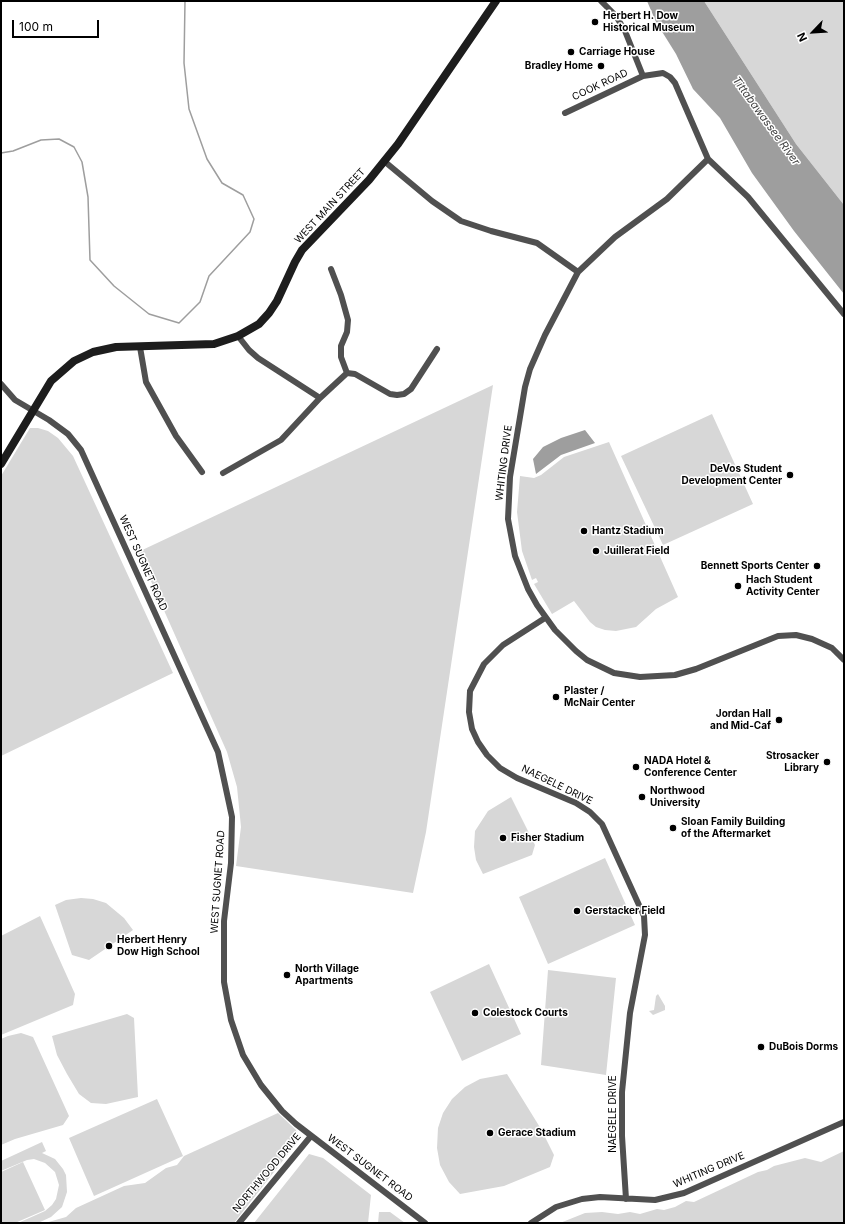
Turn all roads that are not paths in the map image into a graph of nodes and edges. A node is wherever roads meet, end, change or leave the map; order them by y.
1 (496, 1) edge
2 (601, 1) edge
3 (644, 76) junction
4 (565, 113) dead end
5 (708, 159) junction
6 (384, 161) junction
7 (331, 269) dead end
8 (578, 272) junction
9 (844, 314) edge
10 (238, 336) junction
11 (140, 347) junction
12 (437, 349) dead end
13 (347, 372) junction
14 (1, 384) edge
15 (320, 398) junction
16 (32, 410) junction
17 (1, 464) edge
18 (202, 472) dead end
19 (223, 474) dead end
20 (546, 618) junction
21 (844, 660) edge
22 (844, 1122) edge
23 (312, 1136) junction
24 (626, 1199) junction
25 (239, 1223) edge
26 (425, 1223) edge
27 (531, 1223) edge

1 - 6 street, WEST MAIN STREET
2 - 3 street
3 - 4 street, COOK ROAD
3 - 5 street, COOK ROAD
5 - 8 street, WHITING DRIVE
5 - 9 street
6 - 8 street
6 - 10 street, WEST MAIN STREET
7 - 13 street
8 - 20 street, WHITING DRIVE
10 - 11 street, WEST MAIN STREET
10 - 15 street
11 - 16 street, WEST MAIN STREET
11 - 18 street
12 - 13 street
13 - 15 street
14 - 16 street, WEST SUGNET ROAD
15 - 19 street
16 - 17 street, WEST MAIN STREET
16 - 23 street, WEST SUGNET ROAD
20 - 21 street, WHITING DRIVE
20 - 24 street, NAEGELE DRIVE
22 - 24 street, WHITING DRIVE
23 - 25 street, NORTHWOOD DRIVE
23 - 26 street, WEST SUGNET ROAD
24 - 27 street, WHITING DRIVE

